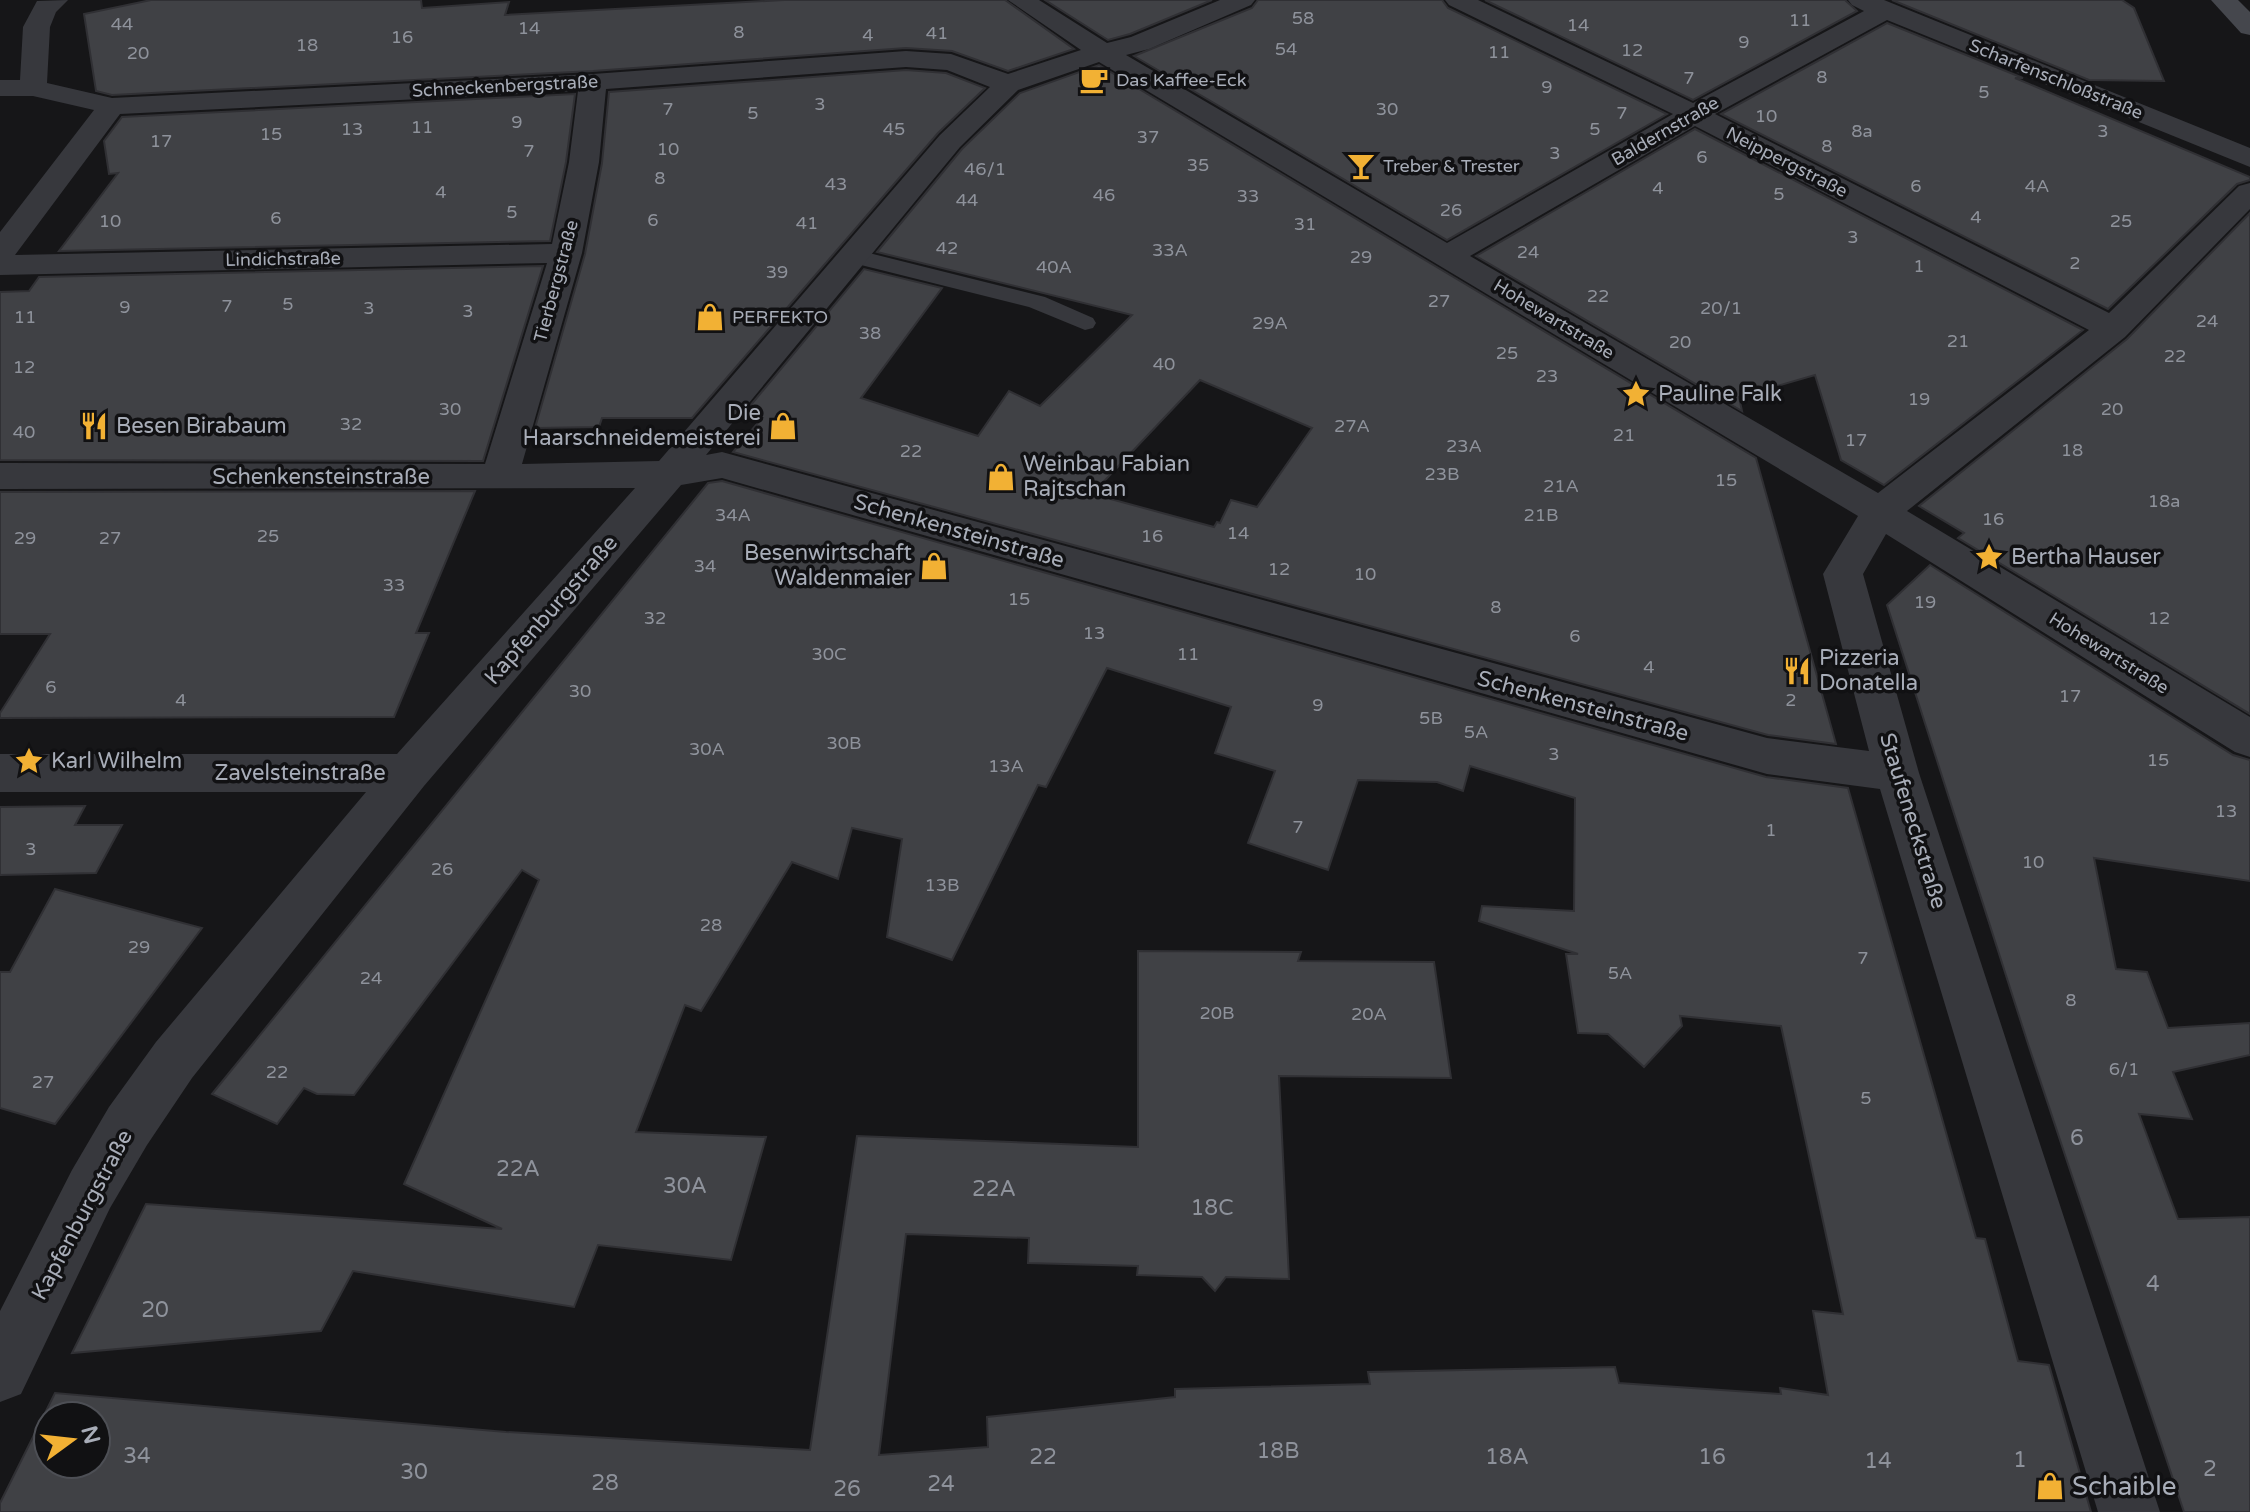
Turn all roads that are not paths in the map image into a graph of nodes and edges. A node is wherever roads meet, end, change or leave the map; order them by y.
1 (55, 0) edge
2 (1021, 0) edge
3 (1242, 0) edge
4 (1458, 0) edge
5 (2224, 0) edge
6 (1873, 5) edge
7 (2250, 27) edge
8 (1105, 52) junction
9 (593, 82) junction
10 (1008, 84) junction
11 (0, 88) edge
12 (33, 88) junction
13 (112, 106) junction
14 (1694, 114) junction
15 (2250, 158) edge
16 (2250, 192) edge
17 (0, 253) edge
18 (566, 253) junction
19 (853, 256) junction
20 (1447, 256) junction
21 (0, 265) edge
22 (1085, 323) dead end
23 (2113, 329) junction
24 (669, 474) junction
25 (0, 476) edge
26 (500, 477) junction
27 (1880, 512) junction
28 (2250, 739) edge
29 (0, 773) edge
30 (408, 773) junction
31 (1897, 773) junction
32 (0, 1373) edge
33 (2129, 1512) edge

1 - 12 street
2 - 8 street, Hohewartstraße
3 - 8 street, Kapfenburgstraße
4 - 14 street, Neippergstraße
5 - 7 main road
6 - 14 street, Baldernstraße
6 - 15 street, Scharfenschloßstraße
8 - 10 street, Kapfenburgstraße
8 - 20 street, Hohewartstraße
9 - 10 street, Schneckenbergstraße
9 - 13 street, Schneckenbergstraße
9 - 18 street, Tierbergstraße
10 - 19 street, Kapfenburgstraße
11 - 12 street, Schneckenbergstraße
12 - 13 street, Schneckenbergstraße
13 - 17 street
14 - 20 street, Baldernstraße
14 - 23 street, Neippergstraße
16 - 23 street, Staufeneckstraße
18 - 21 street, Lindichstraße
18 - 26 street, Tierbergstraße
19 - 22 lane
19 - 24 street, Kapfenburgstraße
20 - 27 street, Hohewartstraße
23 - 27 street, Staufeneckstraße
24 - 26 street, Schenkensteinstraße
24 - 30 street, Kapfenburgstraße
24 - 31 street, Schenkensteinstraße
25 - 26 street, Schenkensteinstraße
27 - 28 street, Hohewartstraße
27 - 31 street, Staufeneckstraße
29 - 30 street, Zavelsteinstraße
30 - 32 street, Kapfenburgstraße
31 - 33 street, Staufeneckstraße

